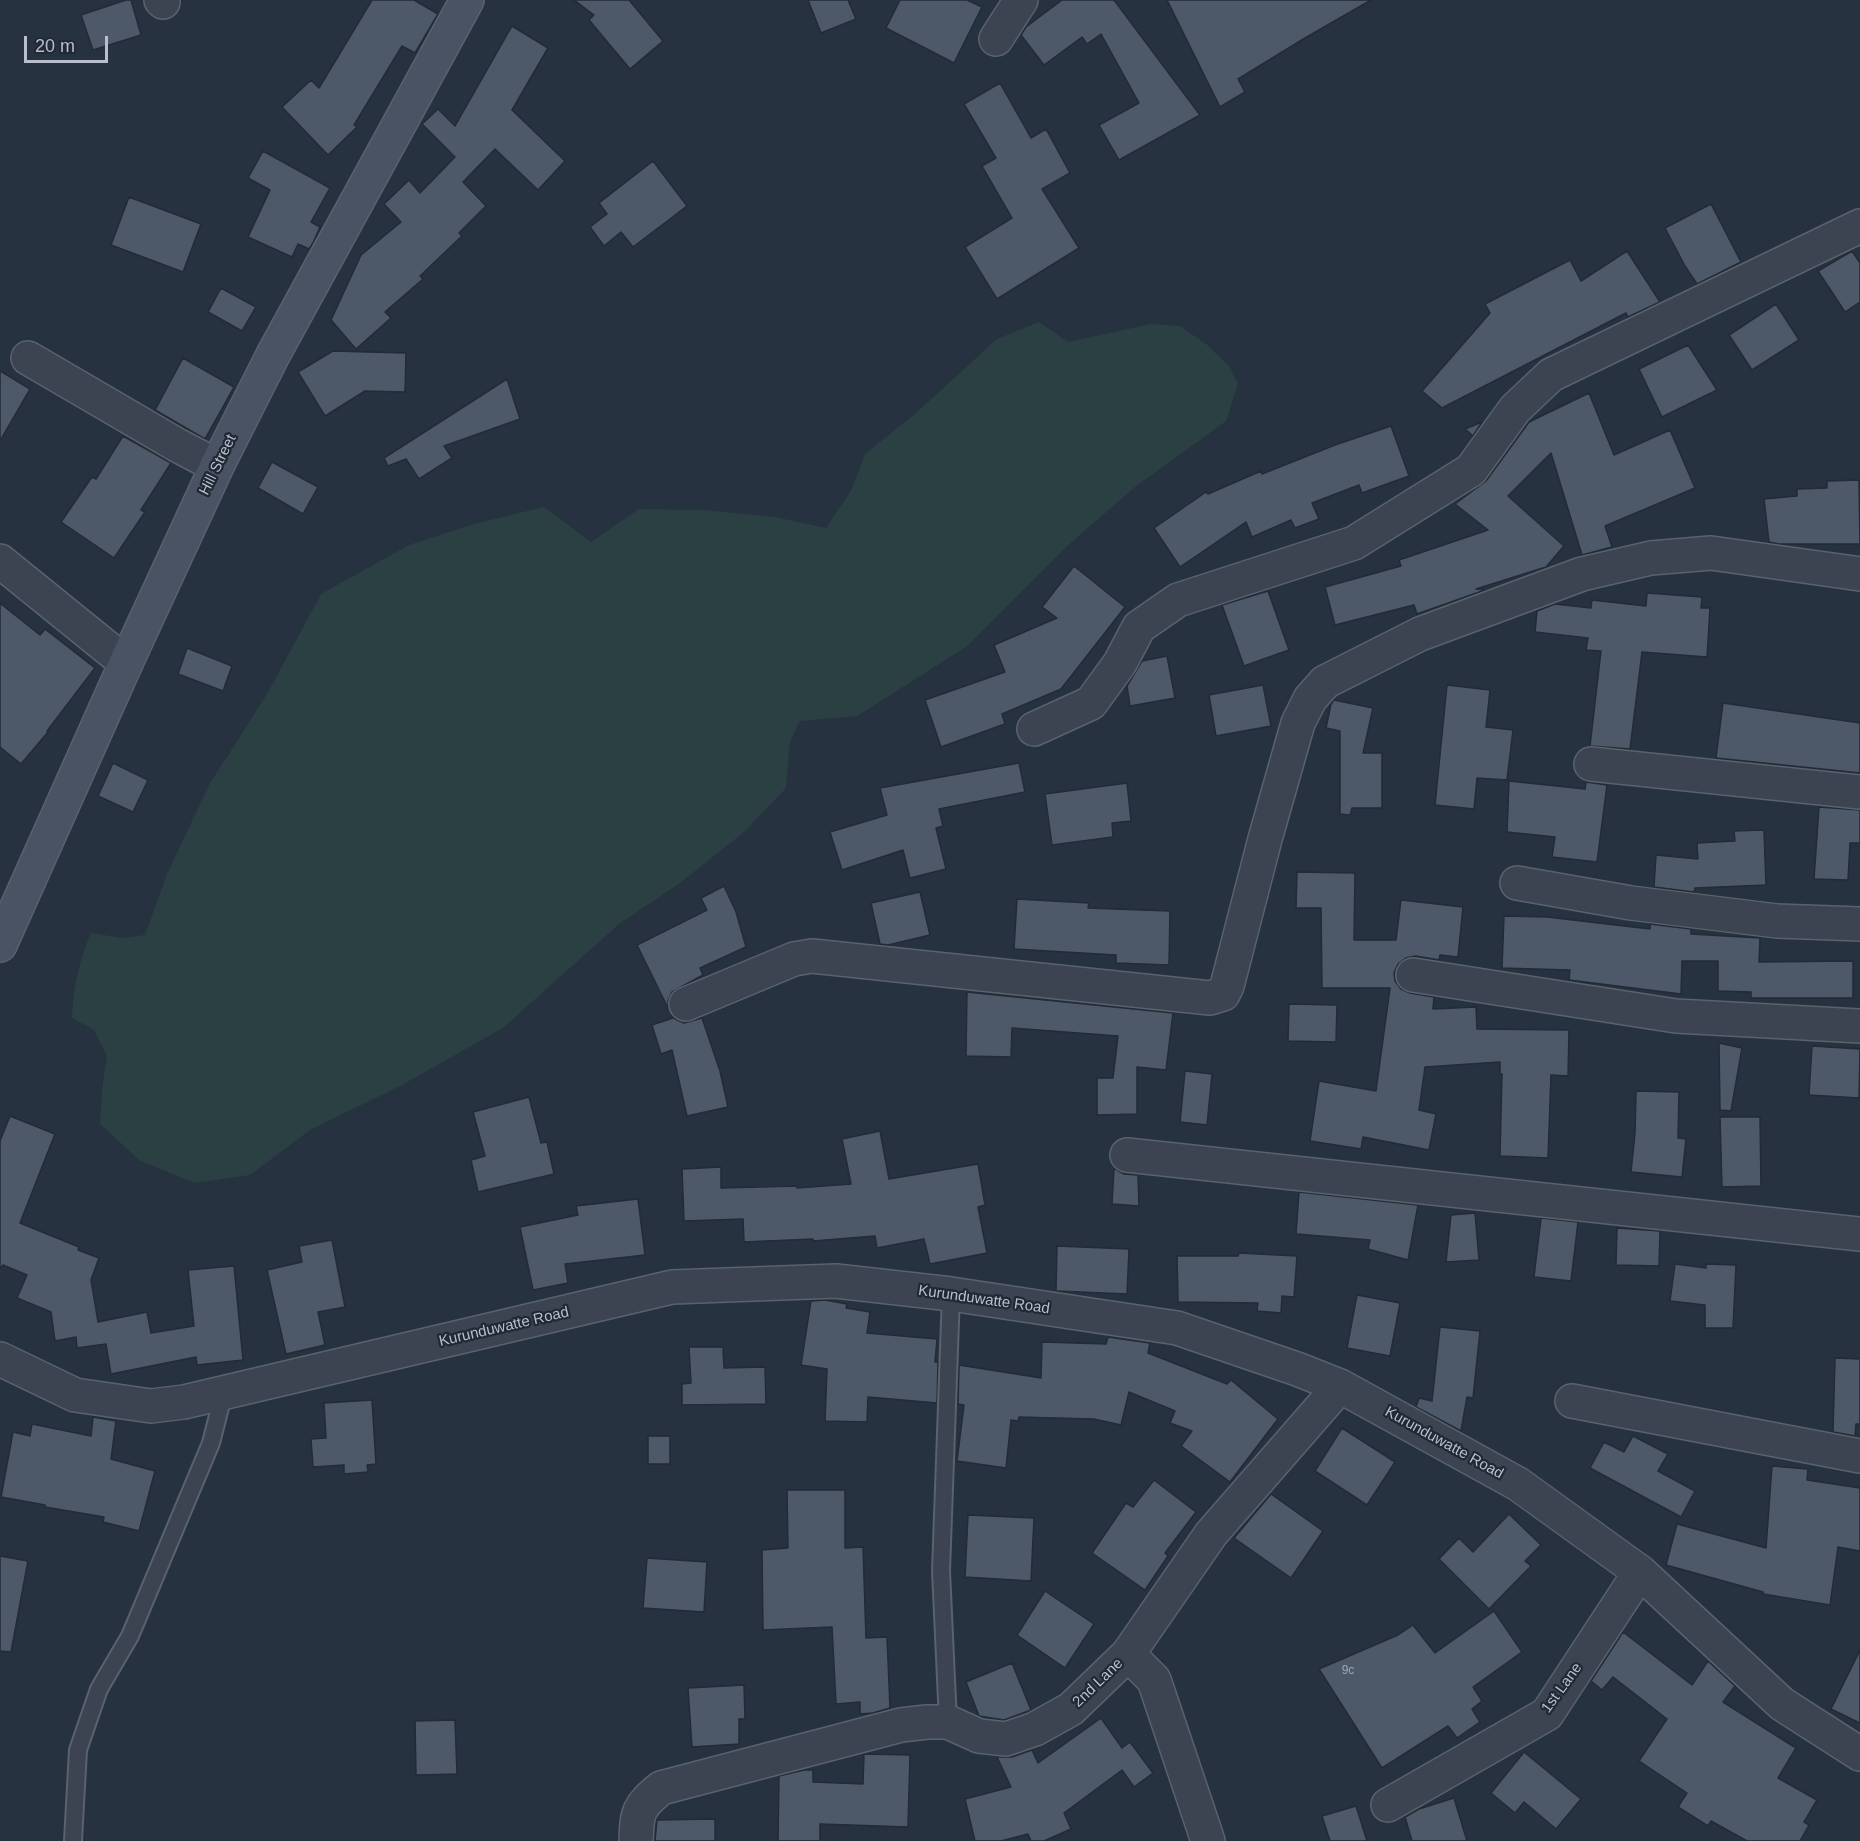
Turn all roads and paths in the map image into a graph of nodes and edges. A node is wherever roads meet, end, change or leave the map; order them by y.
1 (467, 0) edge
2 (1021, 0) edge
3 (996, 39) dead end
4 (1860, 226) edge
5 (28, 358) dead end
6 (217, 466) junction
7 (0, 561) edge
8 (1860, 574) edge
9 (126, 663) junction
10 (1034, 729) dead end
11 (1591, 764) dead end
12 (1860, 792) edge
13 (1517, 883) dead end
14 (1860, 924) edge
15 (0, 945) edge
16 (1413, 975) dead end
17 (686, 1004) dead end
18 (1860, 1026) edge
19 (1127, 1155) dead end
20 (1860, 1234) edge
21 (951, 1294) junction
22 (0, 1359) edge
23 (1340, 1386) junction
24 (224, 1392) junction
25 (1572, 1401) dead end
26 (1860, 1455) edge
27 (1640, 1572) junction
28 (1128, 1654) junction
29 (948, 1722) junction
30 (1860, 1754) edge
31 (1388, 1805) dead end
32 (73, 1841) edge
33 (636, 1841) edge
34 (1208, 1841) edge

1 - 6 main road, Hill Street
2 - 3 street
4 - 10 street
5 - 6 street
6 - 9 main road, Hill Street
7 - 9 street
8 - 17 street
9 - 15 main road, Hill Street
11 - 12 street
13 - 14 street
16 - 18 street
19 - 20 street
21 - 23 street, Kurunduwatte Road
21 - 24 street, Kurunduwatte Road
21 - 29 lane
22 - 24 street, Kurunduwatte Road
23 - 27 street, Kurunduwatte Road
23 - 28 street, 2nd Lane
24 - 32 lane
25 - 26 street
27 - 30 street, Kurunduwatte Road
27 - 31 street, 1st Lane
28 - 29 street, 2nd Lane
28 - 34 street
29 - 33 street, 2nd Lane

